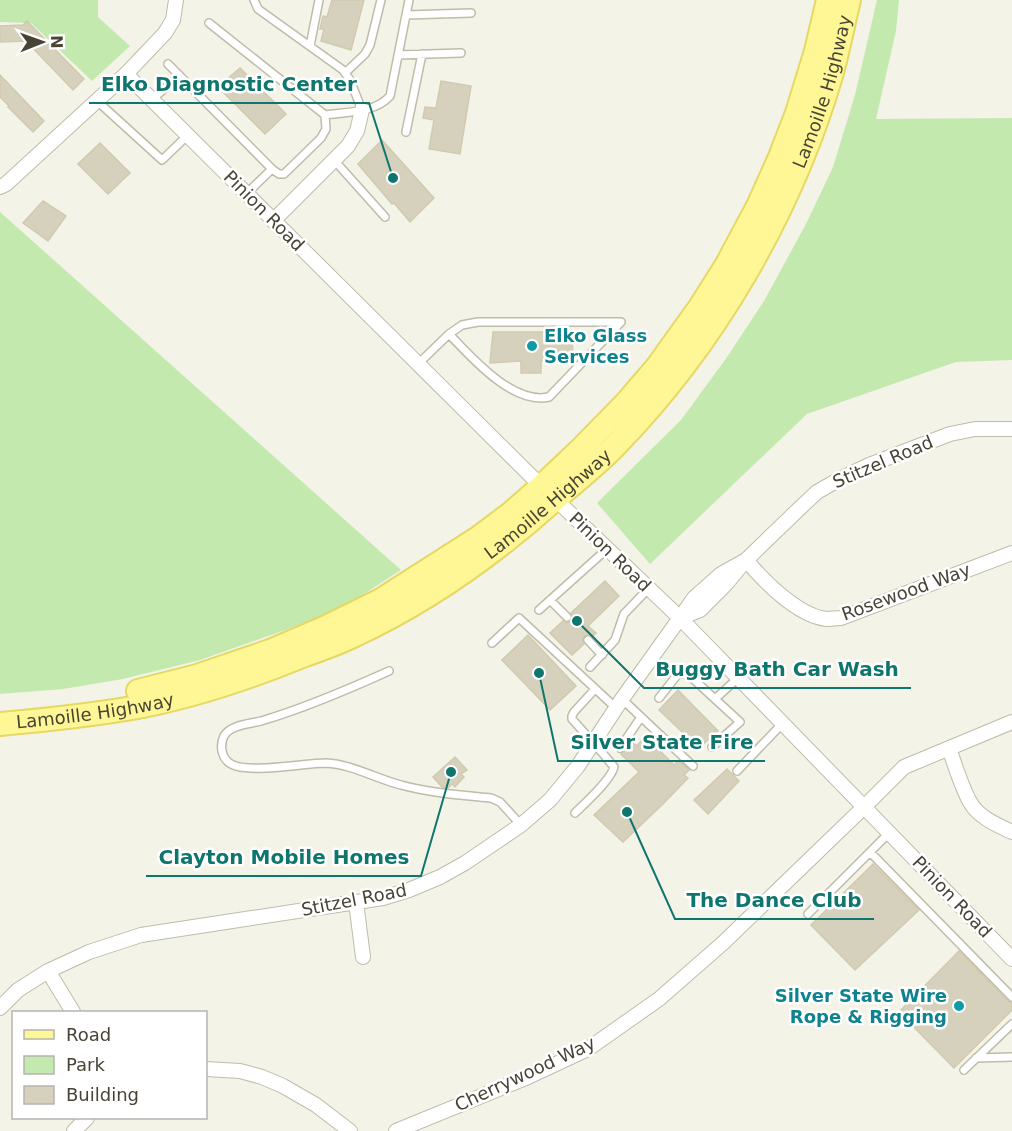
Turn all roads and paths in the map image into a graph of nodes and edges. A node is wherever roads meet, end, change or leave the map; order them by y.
1 (176, 0) edge
2 (254, 0) edge
3 (319, 0) edge
4 (381, 0) edge
5 (409, 0) edge
6 (828, 0) edge
7 (849, 0) edge
8 (471, 13) dead end
9 (406, 15) junction
10 (209, 23) dead end
11 (310, 46) junction
12 (461, 53) dead end
13 (422, 54) junction
14 (398, 55) junction
15 (168, 64) dead end
16 (345, 73) junction
17 (126, 74) junction
18 (180, 76) junction
19 (152, 99) junction
20 (96, 100) junction
21 (362, 110) junction
22 (326, 115) junction
23 (406, 132) dead end
24 (188, 135) junction
25 (334, 160) junction
26 (272, 169) junction
27 (3, 185) edge
28 (246, 194) junction
29 (385, 216) dead end
30 (273, 221) junction
31 (449, 334) junction
32 (418, 364) junction
33 (1012, 429) edge
34 (549, 493) junction
35 (607, 549) junction
36 (1012, 553) edge
37 (746, 560) junction
38 (649, 588) junction
39 (550, 600) junction
40 (539, 610) dead end
41 (567, 617) dead end
42 (680, 618) junction
43 (588, 640) dead end
44 (492, 643) dead end
45 (602, 655) junction
46 (590, 667) dead end
47 (389, 671) dead end
48 (738, 678) junction
49 (595, 689) junction
50 (659, 698) dead end
51 (715, 699) junction
52 (619, 704) junction
53 (0, 710) edge
54 (641, 717) junction
55 (1012, 722) edge
56 (0, 724) edge
57 (782, 724) junction
58 (593, 742) junction
59 (712, 747) dead end
60 (620, 748) dead end
61 (949, 748) junction
62 (693, 766) dead end
63 (737, 771) dead end
64 (864, 807) junction
65 (575, 813) dead end
66 (521, 825) junction
67 (1012, 832) edge
68 (890, 833) junction
69 (870, 852) junction
70 (356, 902) junction
71 (808, 914) dead end
72 (363, 957) dead end
73 (1012, 959) edge
74 (48, 971) junction
75 (1012, 997) edge
76 (0, 1008) edge
77 (72, 1011) edge
78 (1012, 1024) edge
79 (1012, 1057) edge
80 (976, 1058) junction
81 (207, 1069) edge
82 (964, 1070) dead end
83 (86, 1119) edge
84 (74, 1131) edge
85 (350, 1131) edge
86 (396, 1131) edge

1 - 17 street
2 - 11 lane
3 - 11 lane
4 - 16 lane
5 - 9 lane
6 - 34 main road, Lamoille Highway
7 - 34 main road, Lamoille Highway
8 - 9 lane
9 - 14 lane
10 - 22 lane
11 - 16 lane
12 - 13 lane
13 - 14 lane
13 - 23 lane
14 - 21 lane
15 - 18 lane
16 - 21 lane
17 - 19 street, Pinion Road
17 - 20 street
18 - 19 lane
18 - 26 lane
19 - 24 street, Pinion Road
20 - 24 lane
20 - 27 street
21 - 22 lane
21 - 25 street
22 - 26 lane
24 - 28 street, Pinion Road
25 - 29 lane
25 - 30 street
26 - 28 lane
28 - 30 street, Pinion Road
30 - 32 street, Pinion Road
31 - 31 lane
31 - 32 lane
32 - 34 street, Pinion Road
33 - 37 street, Stitzel Road
34 - 35 street, Pinion Road
34 - 53 main road, Lamoille Highway
34 - 56 main road, Lamoille Highway
35 - 38 street, Pinion Road
35 - 39 lane
36 - 37 street, Rosewood Way
37 - 42 street, Stitzel Road
38 - 42 street, Pinion Road
38 - 45 lane
39 - 40 lane
39 - 41 lane
42 - 48 street, Pinion Road
42 - 52 street, Stitzel Road
43 - 45 lane
44 - 49 lane
45 - 46 lane
47 - 66 lane
48 - 51 lane
48 - 57 street, Pinion Road
49 - 52 lane
49 - 58 lane
50 - 51 lane
51 - 59 lane
52 - 54 lane
52 - 58 street, Stitzel Road
54 - 60 lane
54 - 62 lane
55 - 61 street, Cherrywood Way
57 - 63 lane
57 - 64 street, Pinion Road
58 - 65 lane
58 - 66 street, Stitzel Road
61 - 64 street, Cherrywood Way
61 - 67 street
64 - 68 street, Pinion Road
64 - 86 street, Cherrywood Way
66 - 70 street, Stitzel Road
68 - 69 lane
68 - 73 street, Pinion Road
69 - 71 lane
69 - 75 lane
70 - 72 street
70 - 74 street, Stitzel Road
74 - 76 street, Stitzel Road
74 - 77 street
78 - 80 lane
79 - 80 lane
80 - 82 lane
81 - 85 street
83 - 84 street

